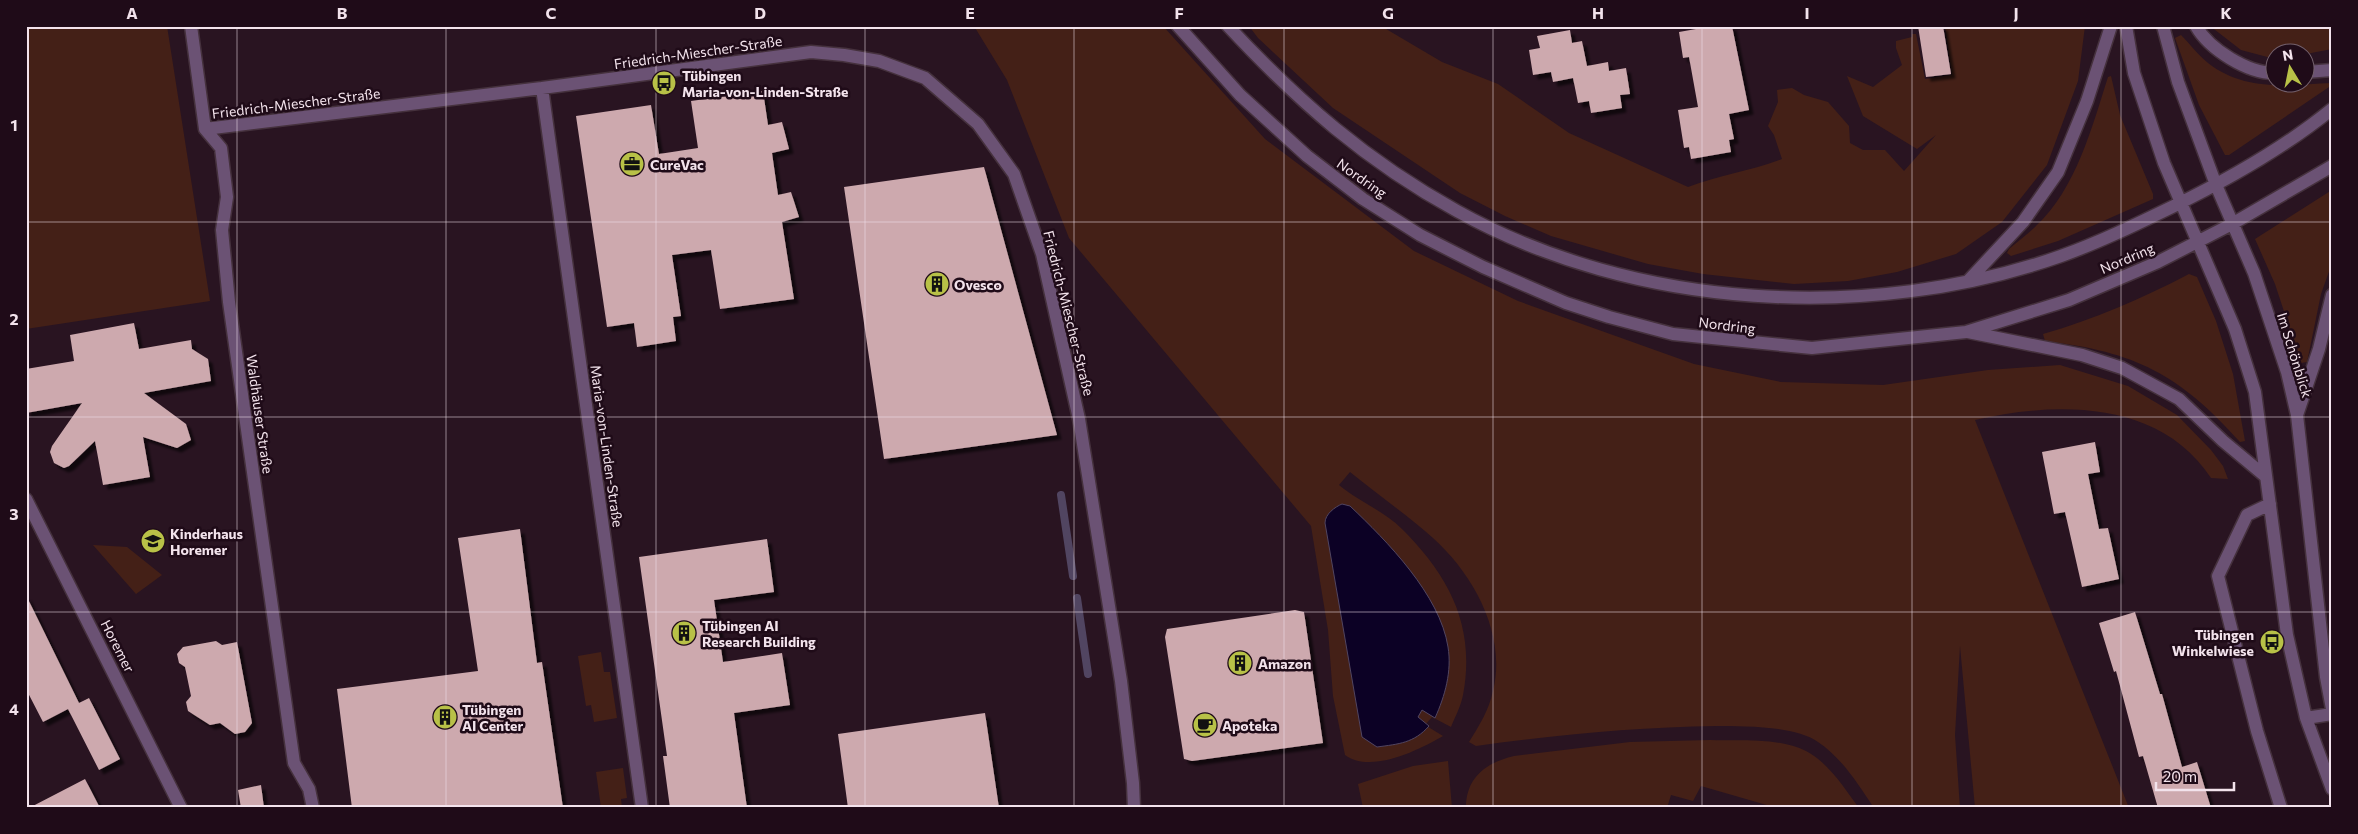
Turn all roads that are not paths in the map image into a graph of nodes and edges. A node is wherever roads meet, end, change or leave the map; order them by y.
1 (191, 26) edge
2 (1178, 26) edge
3 (1228, 26) edge
4 (2111, 26) edge
5 (2126, 26) edge
6 (2163, 26) edge
7 (2196, 26) edge
8 (2266, 70) edge
9 (2332, 70) edge
10 (2316, 71) edge
11 (542, 88) junction
12 (2332, 109) edge
13 (206, 129) junction
14 (2332, 166) edge
15 (2216, 185) junction
16 (2181, 202) junction
17 (2232, 224) junction
18 (2199, 242) junction
19 (1968, 281) junction
20 (2332, 295) edge
21 (1966, 332) junction
22 (2297, 416) junction
23 (2265, 476) junction
24 (26, 499) edge
25 (2270, 504) junction
26 (2332, 709) edge
27 (2332, 714) edge
28 (2306, 718) junction
29 (2332, 789) edge
30 (181, 808) edge
31 (313, 808) edge
32 (642, 808) edge
33 (1134, 808) edge
34 (2281, 808) edge

1 - 13 street, Waldhäuser Straße
2 - 21 street, Nordring
3 - 19 street, Nordring
4 - 19 street
5 - 16 street
6 - 15 street, Im Schönblick
7 - 8 street
9 - 10 street
11 - 13 street, Friedrich-Miescher-Straße
11 - 32 street, Maria-von-Linden-Straße
11 - 33 street, Friedrich-Miescher-Straße
12 - 15 street, Nordring
13 - 31 street, Waldhäuser Straße
14 - 17 street, Nordring
15 - 16 street, Nordring
15 - 17 street, Im Schönblick
16 - 18 street
16 - 19 street, Nordring
17 - 18 street, Nordring
17 - 22 street, Im Schönblick
18 - 21 street, Nordring
18 - 23 street
20 - 22 street
21 - 23 street
22 - 26 street, Im Schönblick
23 - 25 street
24 - 30 street, Horemer
25 - 28 street
25 - 34 street
27 - 28 street
28 - 29 street

